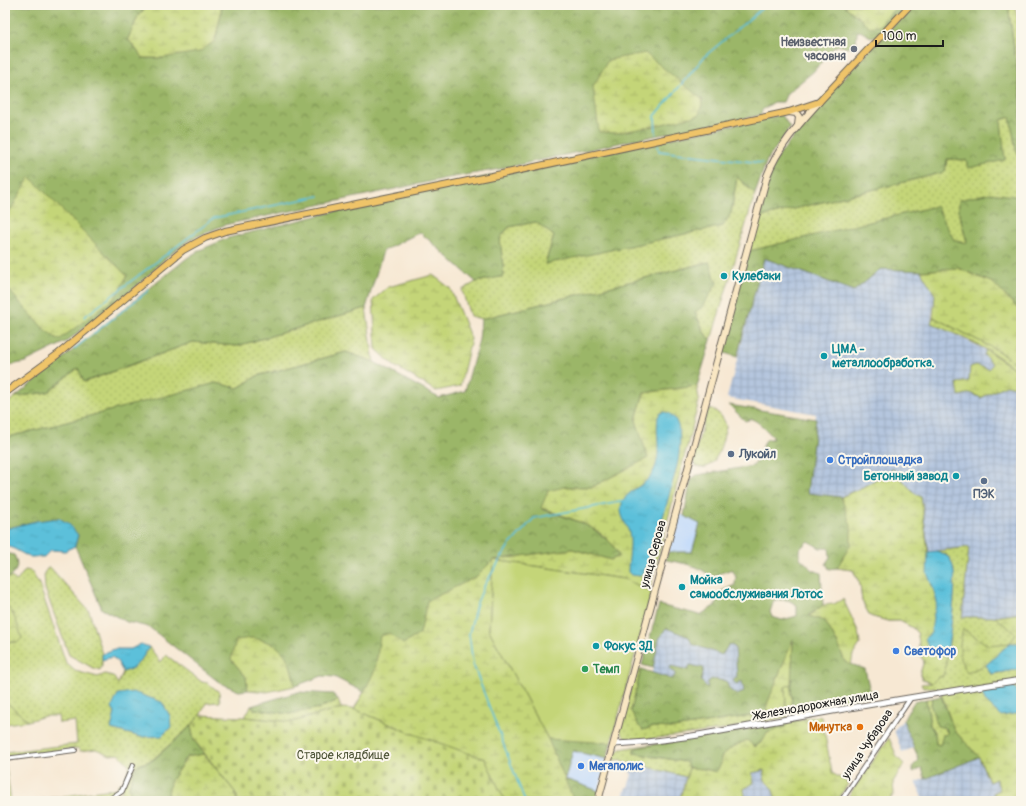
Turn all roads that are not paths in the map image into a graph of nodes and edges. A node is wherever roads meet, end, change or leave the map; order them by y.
1 (910, 5) edge
2 (819, 102) junction
3 (789, 112) junction
4 (798, 125) junction
5 (5, 393) edge
6 (1021, 680) edge
7 (910, 699) junction
8 (614, 744) junction
9 (75, 750) dead end
10 (5, 759) edge
11 (133, 765) dead end
12 (107, 801) edge
13 (598, 801) edge
14 (841, 801) edge

1 - 2 main road
2 - 3 main road
2 - 4 main road, улица Серова
3 - 4 main road
3 - 5 main road
4 - 8 main road, улица Серова
6 - 7 street, Железнодорожная улица
7 - 8 street, Железнодорожная улица
7 - 14 street, улица Чубарова
8 - 13 main road, улица Серова
9 - 10 street
11 - 12 street

